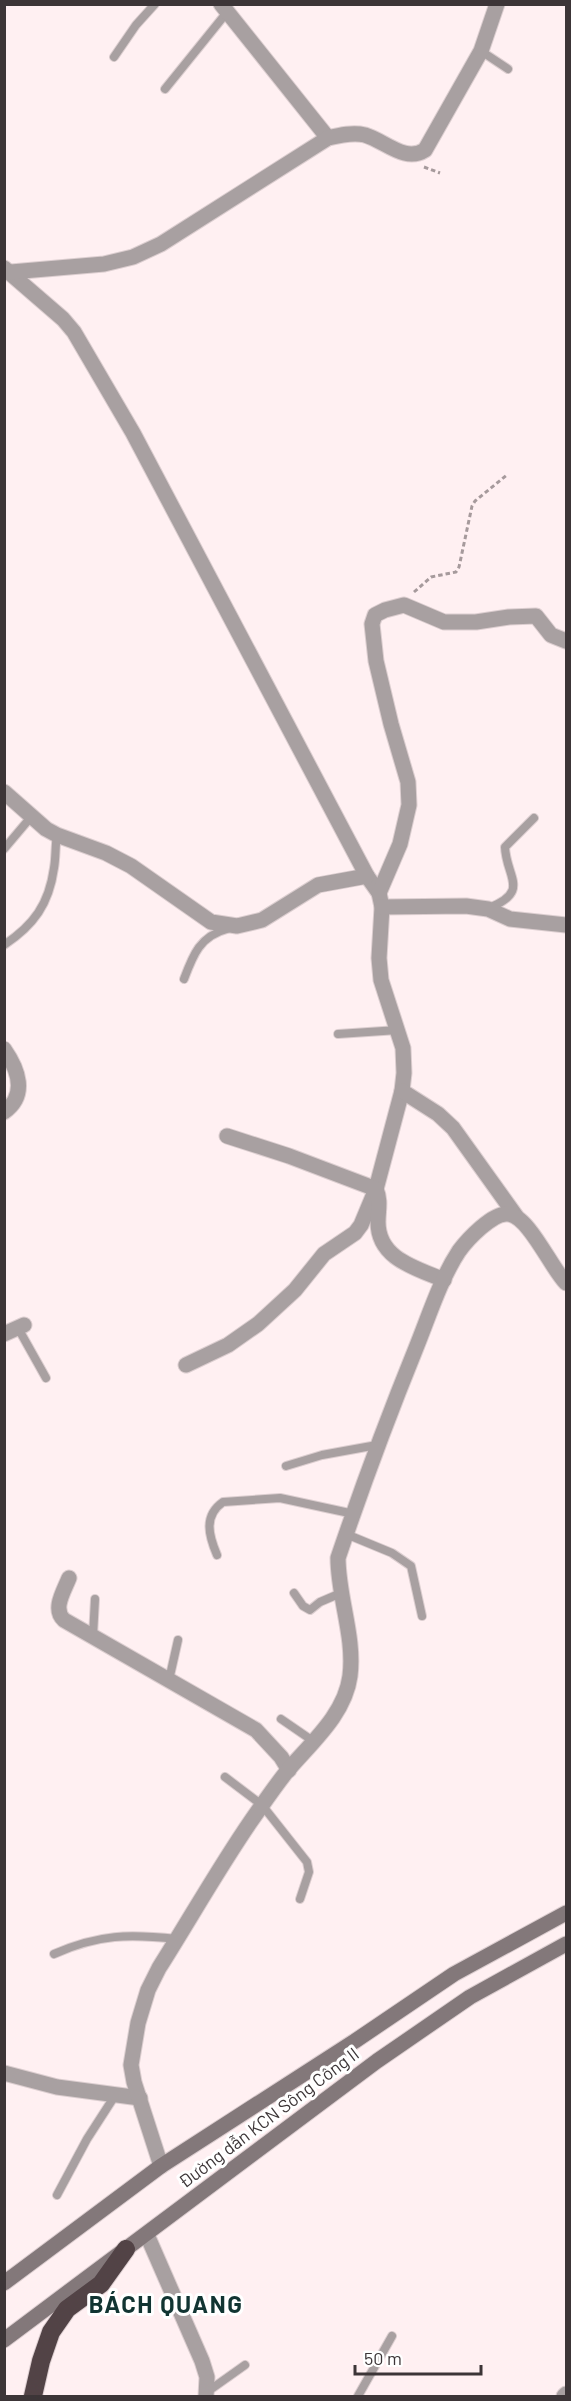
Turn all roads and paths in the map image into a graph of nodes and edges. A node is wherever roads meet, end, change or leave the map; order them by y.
1 (155, 4) edge
2 (496, 4) edge
3 (224, 8) edge
4 (481, 51) junction
5 (114, 57) dead end
6 (507, 69) dead end
7 (165, 89) dead end
8 (328, 138) junction
9 (8, 270) edge
10 (508, 474) dead end
11 (404, 605) junction
12 (567, 641) edge
13 (4, 792) edge
14 (31, 817) junction
15 (534, 818) dead end
16 (57, 835) junction
17 (4, 849) edge
18 (367, 876) junction
19 (380, 901) junction
20 (488, 909) junction
21 (567, 925) edge
22 (237, 926) junction
23 (4, 945) edge
24 (184, 980) dead end
25 (398, 1029) junction
26 (338, 1034) dead end
27 (4, 1049) edge
28 (402, 1091) junction
29 (4, 1112) edge
30 (227, 1136) dead end
31 (376, 1189) junction
32 (516, 1216) junction
33 (444, 1280) junction
34 (566, 1283) edge
35 (16, 1329) edge
36 (186, 1365) dead end
37 (46, 1378) dead end
38 (377, 1445) junction
39 (286, 1466) dead end
40 (354, 1514) junction
41 (346, 1534) junction
42 (217, 1555) dead end
43 (69, 1578) dead end
44 (294, 1593) dead end
45 (341, 1593) junction
46 (95, 1599) dead end
47 (422, 1616) dead end
48 (93, 1637) junction
49 (178, 1640) dead end
50 (169, 1680) junction
51 (281, 1719) dead end
52 (313, 1741) junction
53 (289, 1770) junction
54 (225, 1777) dead end
55 (262, 1805) junction
56 (300, 1899) dead end
57 (567, 1913) edge
58 (177, 1939) junction
59 (567, 1944) edge
60 (54, 1954) dead end
61 (4, 2073) edge
62 (116, 2094) junction
63 (140, 2098) junction
64 (161, 2166) junction
65 (57, 2195) dead end
66 (147, 2235) junction
67 (126, 2249) junction
68 (4, 2283) edge
69 (392, 2336) dead end
70 (4, 2340) edge
71 (245, 2365) dead end
72 (207, 2394) edge
73 (33, 2397) edge
74 (358, 2397) edge

1 - 5 lane
2 - 4 street
3 - 7 lane
3 - 8 street
4 - 6 lane
4 - 8 street
8 - 9 street
9 - 18 street
10 - 11 path
11 - 12 street
11 - 19 street
13 - 14 street
14 - 16 street
14 - 17 lane
15 - 20 lane
16 - 22 street
16 - 23 lane
18 - 19 street
18 - 22 street
19 - 20 street
19 - 25 street
20 - 21 street
22 - 24 lane
25 - 26 lane
25 - 28 street
27 - 29 street
28 - 31 street
28 - 32 street
30 - 31 street
31 - 33 street
31 - 36 street
32 - 33 street
32 - 34 street
33 - 38 street
35 - 37 lane
38 - 39 lane
38 - 40 street
40 - 41 street
40 - 42 lane
41 - 45 street
41 - 47 lane
43 - 48 street
44 - 45 lane
45 - 52 street
46 - 48 lane
48 - 50 street
49 - 50 lane
50 - 53 street
51 - 52 lane
52 - 53 street
53 - 55 street
54 - 55 lane
55 - 56 lane
55 - 58 street
57 - 64 street, Đường dẫn KCN Sông Công II
58 - 60 lane
58 - 63 street
59 - 66 street, Đường dẫn KCN Sông Công II
61 - 62 street
62 - 63 street
62 - 65 lane
63 - 64 street
64 - 68 street, Đường dẫn KCN Sông Công II
66 - 67 street, Đường dẫn KCN Sông Công II
66 - 72 street
67 - 70 street, Đường dẫn KCN Sông Công II
67 - 73 highway
69 - 74 lane
71 - 72 lane

